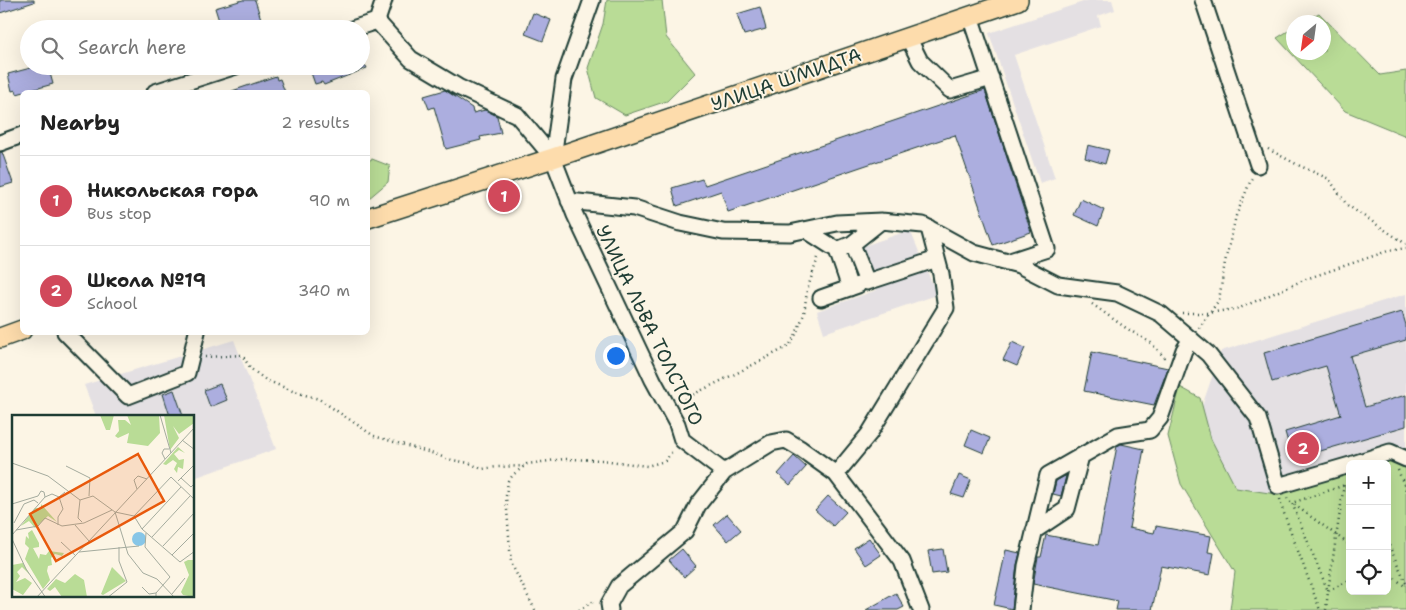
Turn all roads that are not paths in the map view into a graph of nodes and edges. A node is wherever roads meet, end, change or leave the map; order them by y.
1 (384, 0) edge
2 (592, 0) edge
3 (1018, 0) edge
4 (1203, 0) edge
5 (970, 16) junction
6 (378, 21) junction
7 (370, 23) edge
8 (908, 37) junction
9 (208, 75) edge
10 (990, 78) junction
11 (161, 90) edge
12 (20, 136) edge
13 (0, 143) edge
14 (554, 158) junction
15 (1258, 164) road end
16 (569, 201) junction
17 (370, 217) edge
18 (881, 221) junction
19 (929, 228) junction
20 (806, 230) junction
21 (852, 244) junction
22 (831, 246) junction
23 (937, 259) junction
24 (1007, 262) junction
25 (867, 282) junction
26 (850, 288) junction
27 (821, 298) dead end
28 (20, 331) edge
29 (68, 335) edge
30 (196, 335) edge
31 (0, 338) edge
32 (1191, 339) junction
33 (1081, 456) junction
34 (1406, 459) edge
35 (1371, 460) edge
36 (1346, 470) edge
37 (724, 472) junction
38 (836, 474) junction
39 (1034, 532) junction
40 (610, 610) edge
41 (921, 610) edge
42 (1021, 610) edge

1 - 6 street
2 - 14 street
3 - 5 main road, УЛИЦА ШМИДТА
4 - 15 street
5 - 8 main road, УЛИЦА ШМИДТА
5 - 10 street
6 - 7 street
6 - 14 street
8 - 10 street
8 - 14 main road, УЛИЦА ШМИДТА
9 - 11 street
10 - 24 street
12 - 13 street
14 - 16 street, УЛИЦА ЛЬВА ТОЛСТОГО
14 - 17 main road, УЛИЦА ШМИДТА
16 - 20 street
16 - 37 street, УЛИЦА ЛЬВА ТОЛСТОГО
18 - 19 street
18 - 20 street
18 - 21 street
19 - 23 street
19 - 24 street
20 - 22 street
21 - 22 street
21 - 25 street
22 - 26 street
23 - 25 street
23 - 38 street
24 - 32 street
25 - 26 street
26 - 27 street
28 - 31 main road
29 - 30 street
32 - 33 street
32 - 36 street
33 - 39 street
33 - 39 street
34 - 35 street
37 - 38 street
37 - 40 street
38 - 41 street
39 - 42 street

